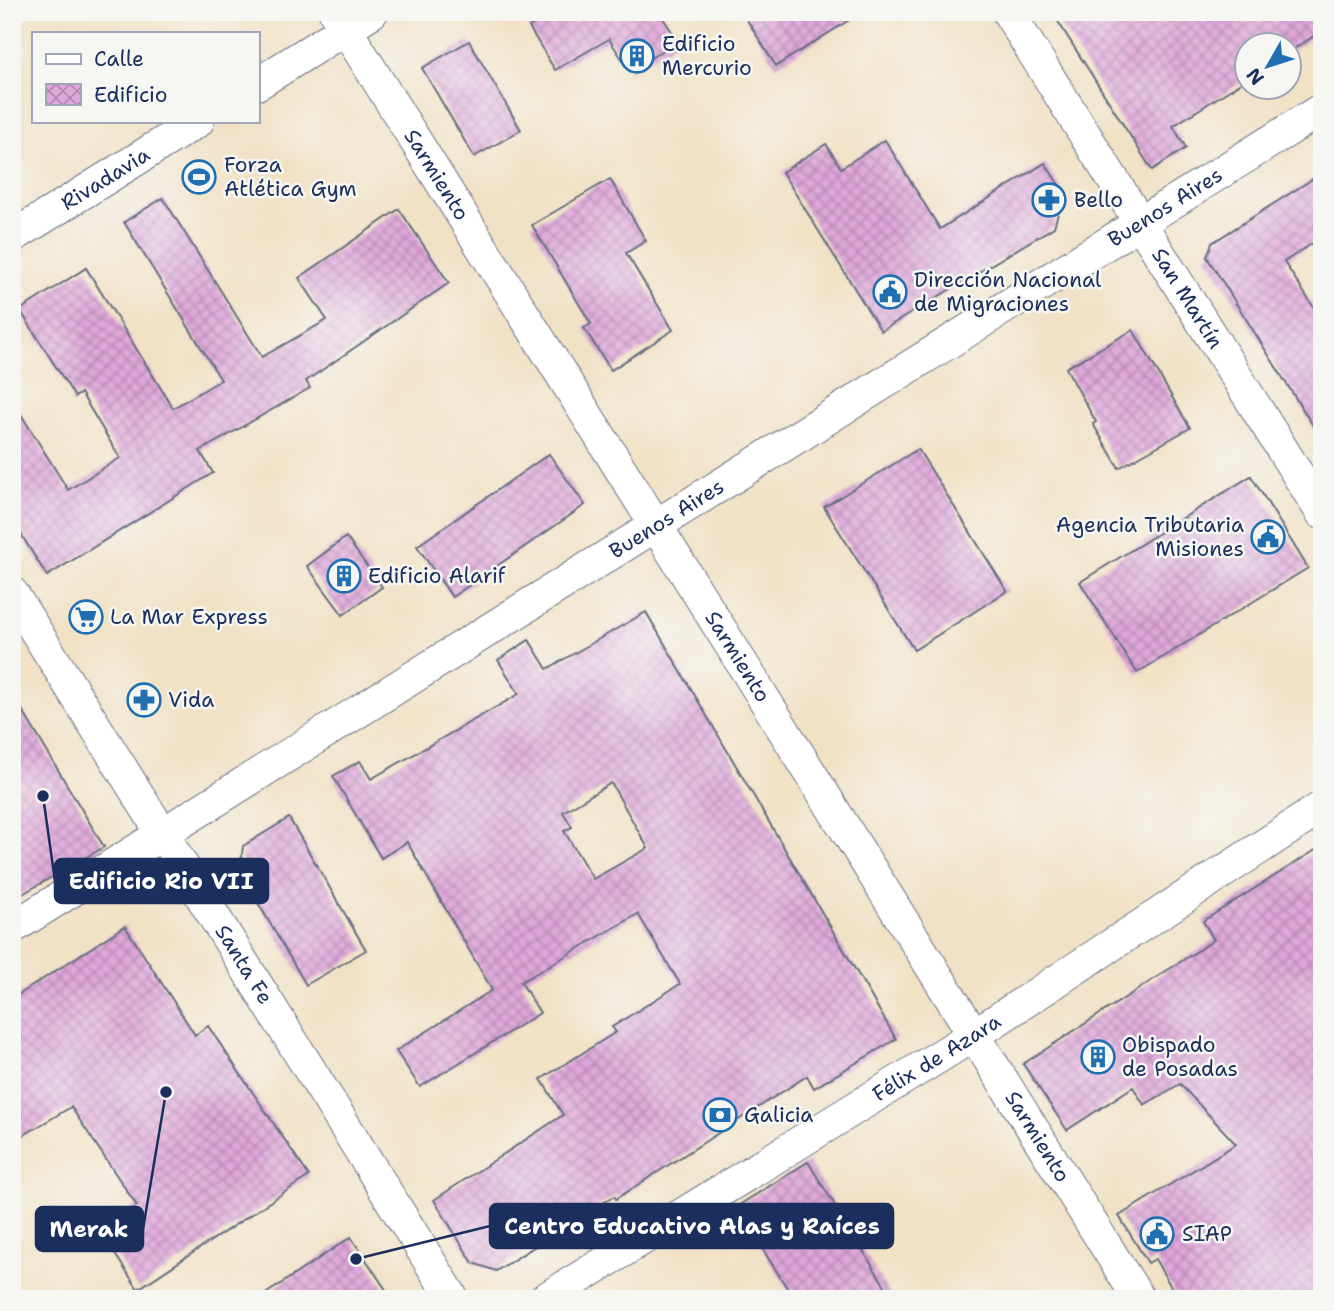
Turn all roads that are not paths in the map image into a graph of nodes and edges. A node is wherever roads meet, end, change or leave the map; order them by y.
1 (372, 12) edge
2 (1008, 12) edge
3 (340, 21) edge
4 (259, 82) edge
5 (1322, 109) edge
6 (196, 122) edge
7 (1141, 222) junction
8 (12, 237) edge
9 (1322, 513) edge
10 (656, 525) junction
11 (12, 593) edge
12 (1322, 807) edge
13 (163, 834) junction
14 (12, 928) edge
15 (974, 1035) junction
16 (453, 1299) edge
17 (545, 1299) edge
18 (1139, 1299) edge

1 - 3 street
2 - 7 street, San Martín
3 - 4 street
3 - 10 street, Sarmiento
5 - 7 street, Buenos Aires
6 - 8 street, Rivadavia
7 - 9 street, San Martín
7 - 10 street, Buenos Aires
10 - 13 street, Buenos Aires
10 - 15 street, Sarmiento
11 - 13 street, Santa Fe
12 - 15 street, Félix de Azara
13 - 14 street, Buenos Aires
13 - 16 street, Santa Fe
15 - 17 street, Félix de Azara
15 - 18 street, Sarmiento

